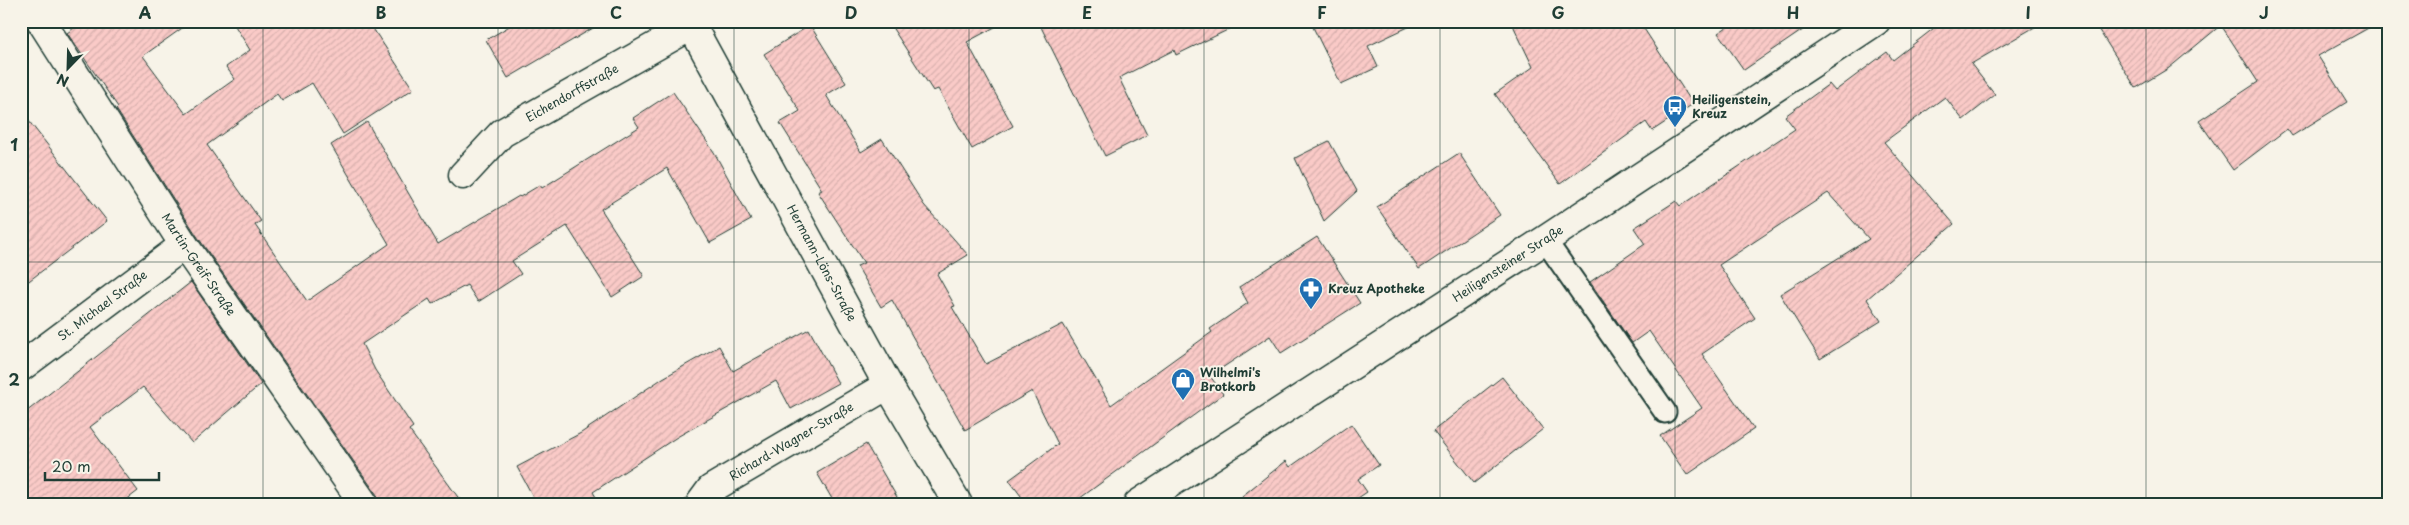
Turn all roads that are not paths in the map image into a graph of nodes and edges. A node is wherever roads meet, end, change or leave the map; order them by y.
1 (41, 21) edge
2 (1876, 21) edge
3 (690, 24) edge
4 (463, 175) dead end
5 (1544, 240) junction
6 (184, 244) junction
7 (21, 367) edge
8 (888, 385) junction
9 (1665, 412) dead end
10 (364, 504) edge
11 (700, 504) edge
12 (958, 504) edge
13 (1138, 504) edge

1 - 6 street, Martin-Greif-Straße
2 - 5 street, Heiligensteiner Straße
3 - 4 street, Eichendorffstraße
3 - 8 street, Hermann-Löns-Straße
5 - 9 lane
5 - 13 street, Heiligensteiner Straße
6 - 7 street, St. Michael Straße
6 - 10 street, Martin-Greif-Straße
8 - 11 street, Richard-Wagner-Straße
8 - 12 street, Hermann-Löns-Straße

